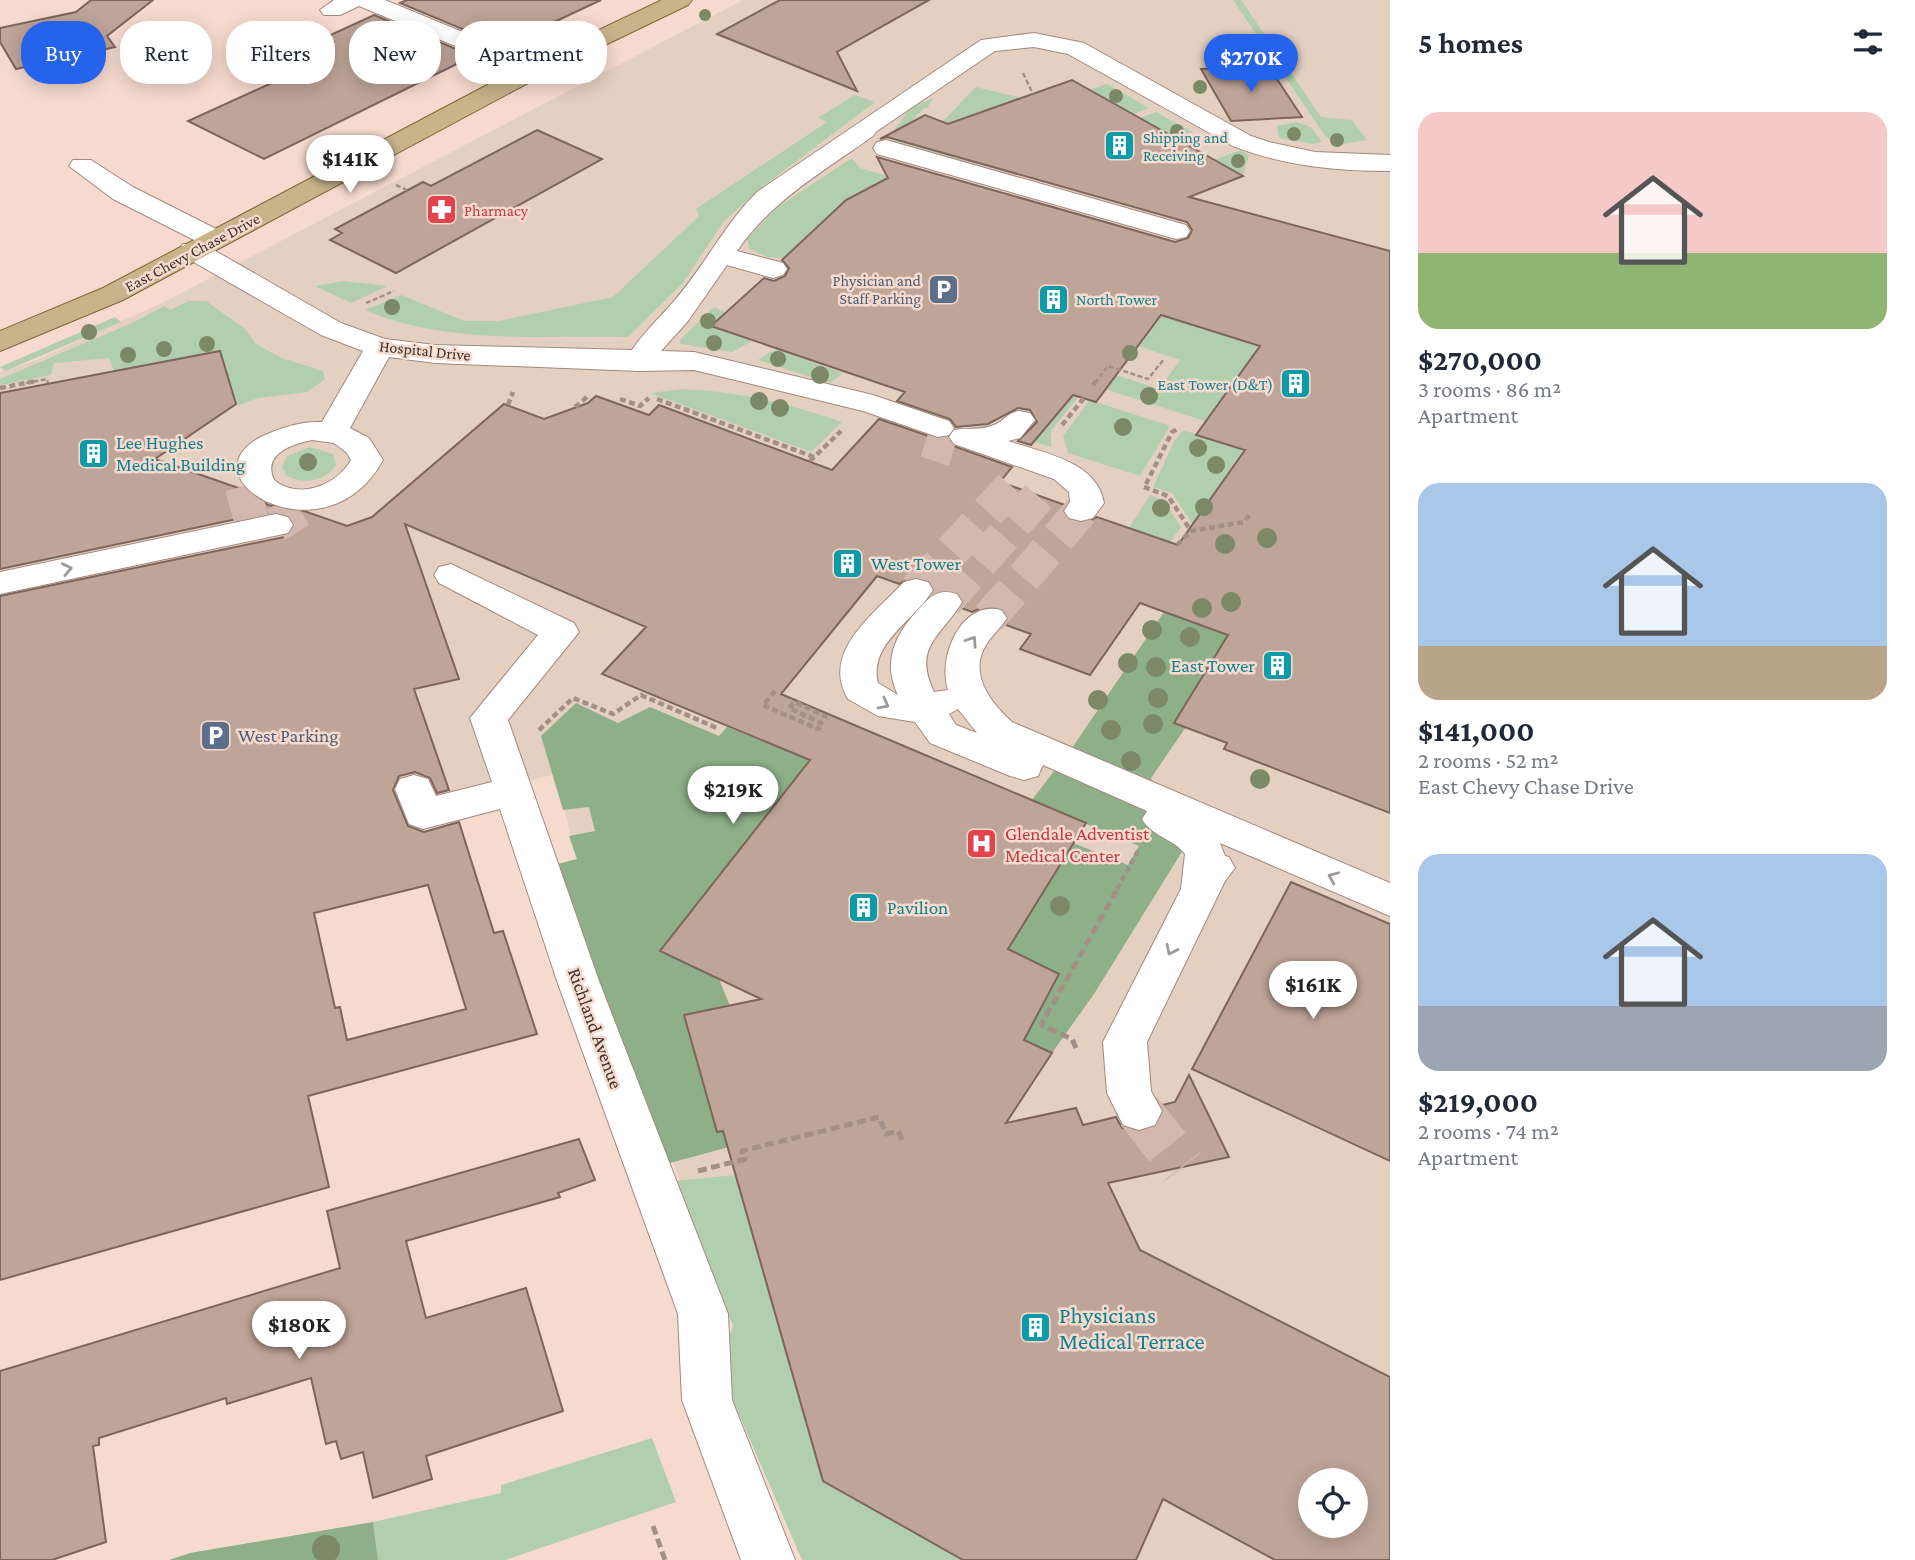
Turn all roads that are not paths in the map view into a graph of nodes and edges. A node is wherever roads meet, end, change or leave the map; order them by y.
1 (365, 0) edge
2 (680, 0) edge
3 (607, 35) edge
4 (455, 37) edge
5 (949, 71) junction
6 (508, 84) edge
7 (947, 102) dead end
8 (869, 137) junction
9 (1390, 163) edge
10 (82, 166) dead end
11 (1176, 231) dead end
12 (204, 245) junction
13 (720, 255) junction
14 (774, 269) dead end
15 (0, 342) edge
16 (765, 345) dead end
17 (380, 347) junction
18 (639, 362) junction
19 (715, 366) junction
20 (1019, 420) dead end
21 (332, 432) junction
22 (952, 439) junction
23 (1022, 484) dead end
24 (287, 505) junction
25 (229, 508) tunnel mouth
26 (1081, 511) dead end
27 (0, 558) edge
28 (451, 575) dead end
29 (0, 583) edge
30 (989, 618) tunnel mouth
31 (968, 694) junction
32 (925, 708) junction
33 (1047, 764) junction
34 (414, 789) dead end
35 (514, 790) junction
36 (1277, 853) junction
37 (1201, 888) junction
38 (1390, 900) edge
39 (1139, 1111) tunnel mouth
40 (768, 1560) edge

1 - 4 lane
2 - 3 main road, East Chevy Chase Drive
5 - 7 lane
5 - 8 lane
5 - 9 lane
6 - 12 main road, East Chevy Chase Drive
8 - 11 lane
8 - 13 lane
10 - 12 lane, Hospital Drive
12 - 15 main road, East Chevy Chase Drive
12 - 17 lane, Hospital Drive
13 - 14 lane
13 - 18 lane
16 - 19 lane
17 - 18 lane, Hospital Drive
17 - 21 lane
18 - 19 lane
18 - 22 lane
19 - 22 lane
20 - 22 lane
21 - 24 lane
21 - 24 lane
22 - 23 lane
22 - 26 lane
29 -> 24 lane
25 - 27 lane
28 - 35 lane, Richland Avenue
31 -> 30 lane
31 - 32 lane
31 - 33 lane
32 -> 32 lane
32 - 33 lane
33 - 36 lane
33 - 37 lane
34 - 35 lane
35 - 40 lane, Richland Avenue
36 - 37 lane
38 -> 36 lane
37 -> 39 lane

